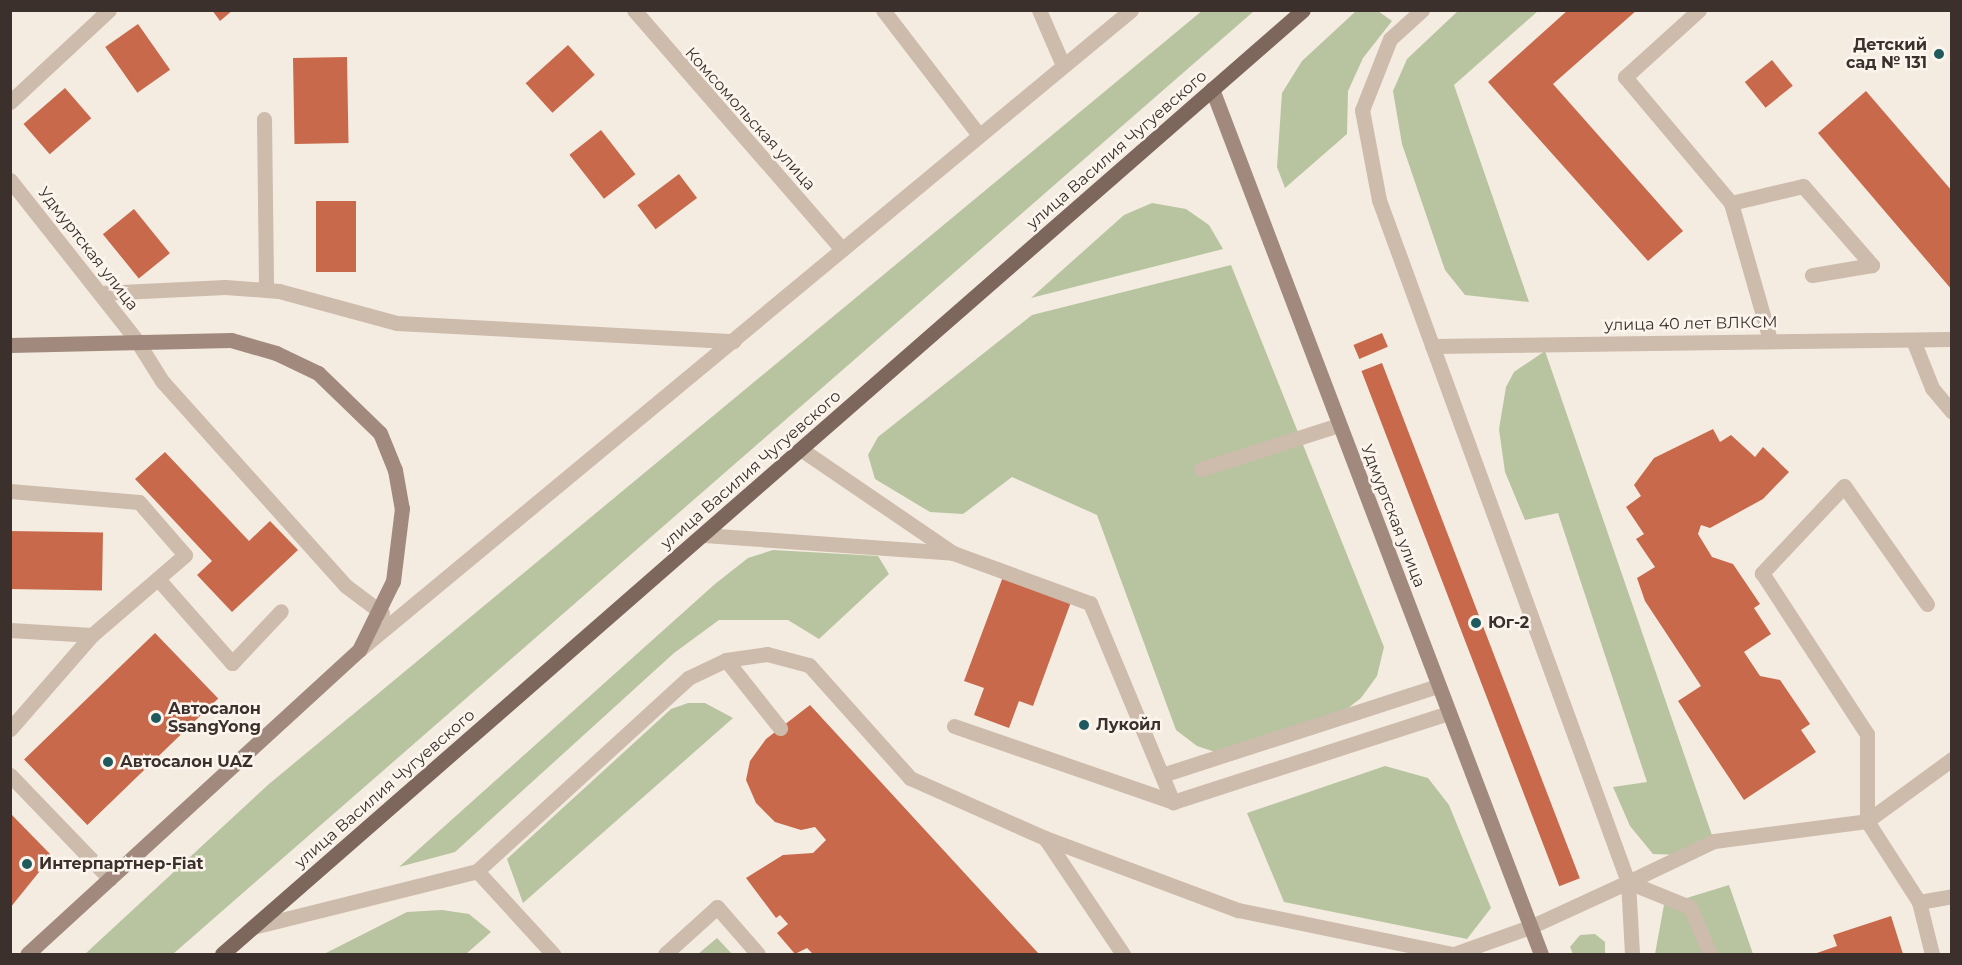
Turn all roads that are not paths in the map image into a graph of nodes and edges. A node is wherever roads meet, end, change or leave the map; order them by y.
1 (110, 10) edge
2 (634, 10) edge
3 (883, 10) edge
4 (1039, 10) edge
5 (1131, 10) edge
6 (1303, 10) edge
7 (1422, 10) edge
8 (1699, 10) edge
9 (1062, 63) junction
10 (1212, 89) junction
11 (10, 102) edge
12 (264, 119) dead end
13 (978, 134) junction
14 (10, 180) edge
15 (1731, 203) junction
16 (842, 249) junction
17 (1812, 274) dead end
18 (266, 290) junction
19 (100, 293) junction
20 (1952, 339) edge
21 (1770, 340) junction
22 (1913, 340) junction
23 (137, 341) junction
24 (734, 341) junction
25 (10, 345) edge
26 (1432, 346) junction
27 (1952, 412) edge
28 (1339, 425) junction
29 (802, 450) junction
30 (1201, 469) dead end
31 (10, 491) edge
32 (704, 535) junction
33 (953, 553) junction
34 (158, 579) junction
35 (1927, 604) dead end
36 (281, 611) dead end
37 (382, 613) junction
38 (10, 630) edge
39 (92, 635) junction
40 (359, 650) junction
41 (726, 660) junction
42 (1437, 686) junction
43 (1448, 713) junction
44 (954, 726) dead end
45 (780, 728) dead end
46 (10, 729) edge
47 (1952, 759) edge
48 (10, 775) edge
49 (1162, 775) junction
50 (1173, 802) junction
51 (1867, 821) junction
52 (1045, 838) junction
53 (477, 871) junction
54 (110, 879) junction
55 (1628, 882) junction
56 (1952, 896) edge
57 (1919, 902) junction
58 (253, 927) junction
59 (1530, 927) junction
60 (27, 954) edge
61 (222, 954) edge
62 (553, 954) edge
63 (665, 954) edge
64 (758, 954) edge
65 (1123, 954) edge
66 (1453, 954) edge
67 (1541, 954) edge
68 (1632, 954) edge
69 (1710, 954) edge
70 (1932, 954) edge

1 - 11 street
2 - 16 street, Комсомольская улица
3 - 13 street
4 - 9 street
5 - 9 street
6 - 10 main road, улица Василия Чугуевского
7 - 26 street
8 - 15 street
9 - 13 street
10 - 28 street, Удмуртская улица
10 - 29 main road, улица Василия Чугуевского
12 - 18 street
13 - 16 street
14 - 19 street, Удмуртская улица
15 - 17 street
15 - 21 street
16 - 24 street
18 - 19 street
18 - 24 street
19 - 23 street, Удмуртская улица
20 - 22 street, улица 40 лет ВЛКСМ
21 - 22 street, улица 40 лет ВЛКСМ
21 - 26 street, улица 40 лет ВЛКСМ
22 - 27 street
23 - 25 street
23 - 37 street, Удмуртская улица
23 - 37 street
24 - 40 street
26 - 55 street
28 - 30 street
28 - 42 street, Удмуртская улица
29 - 32 main road, улица Василия Чугуевского
29 - 33 street
31 - 34 street
32 - 33 street
32 - 58 main road, улица Василия Чугуевского
33 - 49 street
34 - 36 street
34 - 39 street
35 - 51 street
37 - 40 street
38 - 39 street
39 - 46 street
40 - 54 street
41 - 45 street
41 - 52 street
41 - 53 street
42 - 43 street, Удмуртская улица
42 - 49 street
43 - 50 street
43 - 59 street, Удмуртская улица
44 - 50 street
47 - 51 street
48 - 54 street
49 - 50 street
51 - 55 street
51 - 57 street
52 - 65 street
52 - 66 street
53 - 58 street
53 - 62 street
54 - 60 street
55 - 59 street
55 - 68 street
55 - 69 street
56 - 57 street
57 - 70 street
58 - 61 main road, улица Василия Чугуевского
59 - 66 street
59 - 67 street, Удмуртская улица
63 - 64 street

